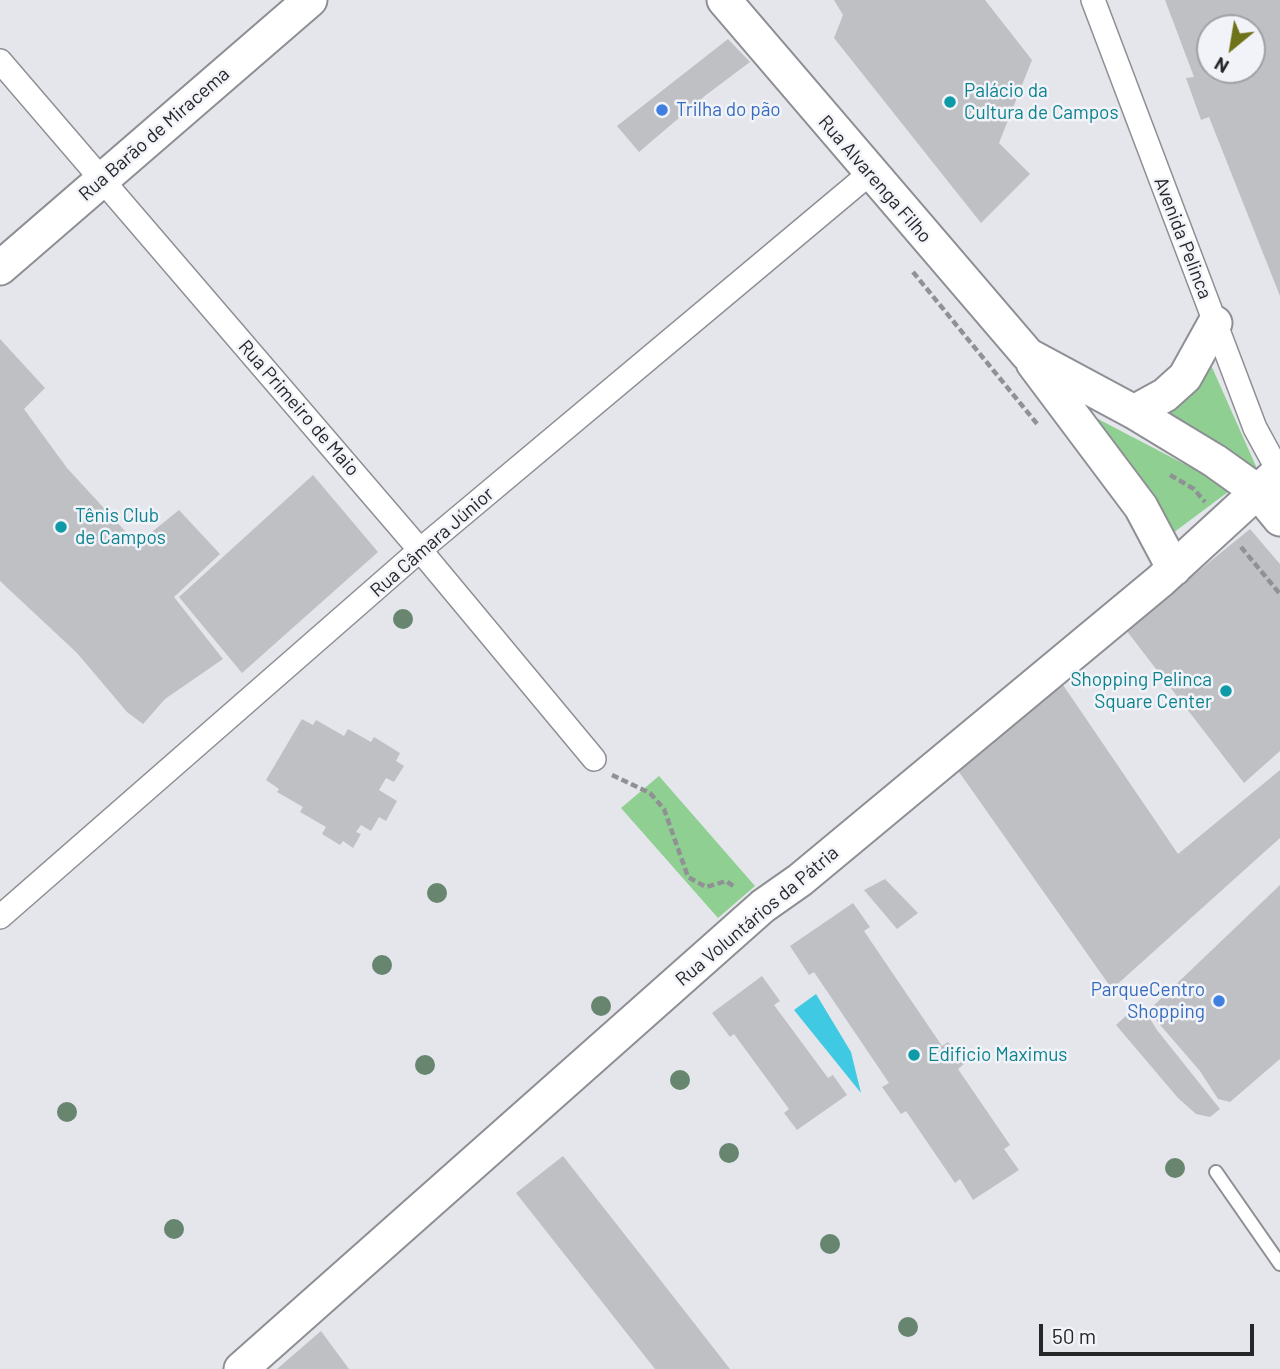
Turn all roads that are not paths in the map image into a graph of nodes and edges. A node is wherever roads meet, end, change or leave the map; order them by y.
1 (310, 0) edge
2 (724, 0) edge
3 (1093, 0) edge
4 (0, 61) edge
5 (869, 174) junction
6 (102, 178) junction
7 (0, 268) edge
8 (1215, 323) junction
9 (1028, 355) junction
10 (1134, 412) junction
11 (1272, 478) edge
12 (1280, 519) edge
13 (420, 550) junction
14 (1174, 569) junction
15 (594, 759) road end
16 (0, 917) edge
17 (1216, 1172) dead end
18 (1280, 1264) edge
19 (241, 1369) edge

1 - 6 main road, Rua Barão de Miracema
2 - 5 main road, Rua Alvarenga Filho
3 - 8 street, Avenida Pelinca
4 - 6 street, Rua Primeiro de Maio
5 - 9 main road, Rua Alvarenga Filho
5 - 13 street, Rua Câmara Júnior
6 - 7 main road, Rua Barão de Miracema
6 - 13 street, Rua Primeiro de Maio
8 - 10 main road
8 - 11 street, Avenida Pelinca
9 - 10 main road, Rua Alvarenga Filho
9 - 14 main road, Rua Alvarenga Filho
10 - 11 main road, Rua Alvarenga Filho
11 - 12 main road, Avenida Pelinca
11 - 14 main road, Rua Voluntários da Pátria
13 - 15 street, Rua Primeiro de Maio
13 - 16 street, Rua Câmara Júnior
14 - 19 main road, Rua Voluntários da Pátria
17 - 18 lane

